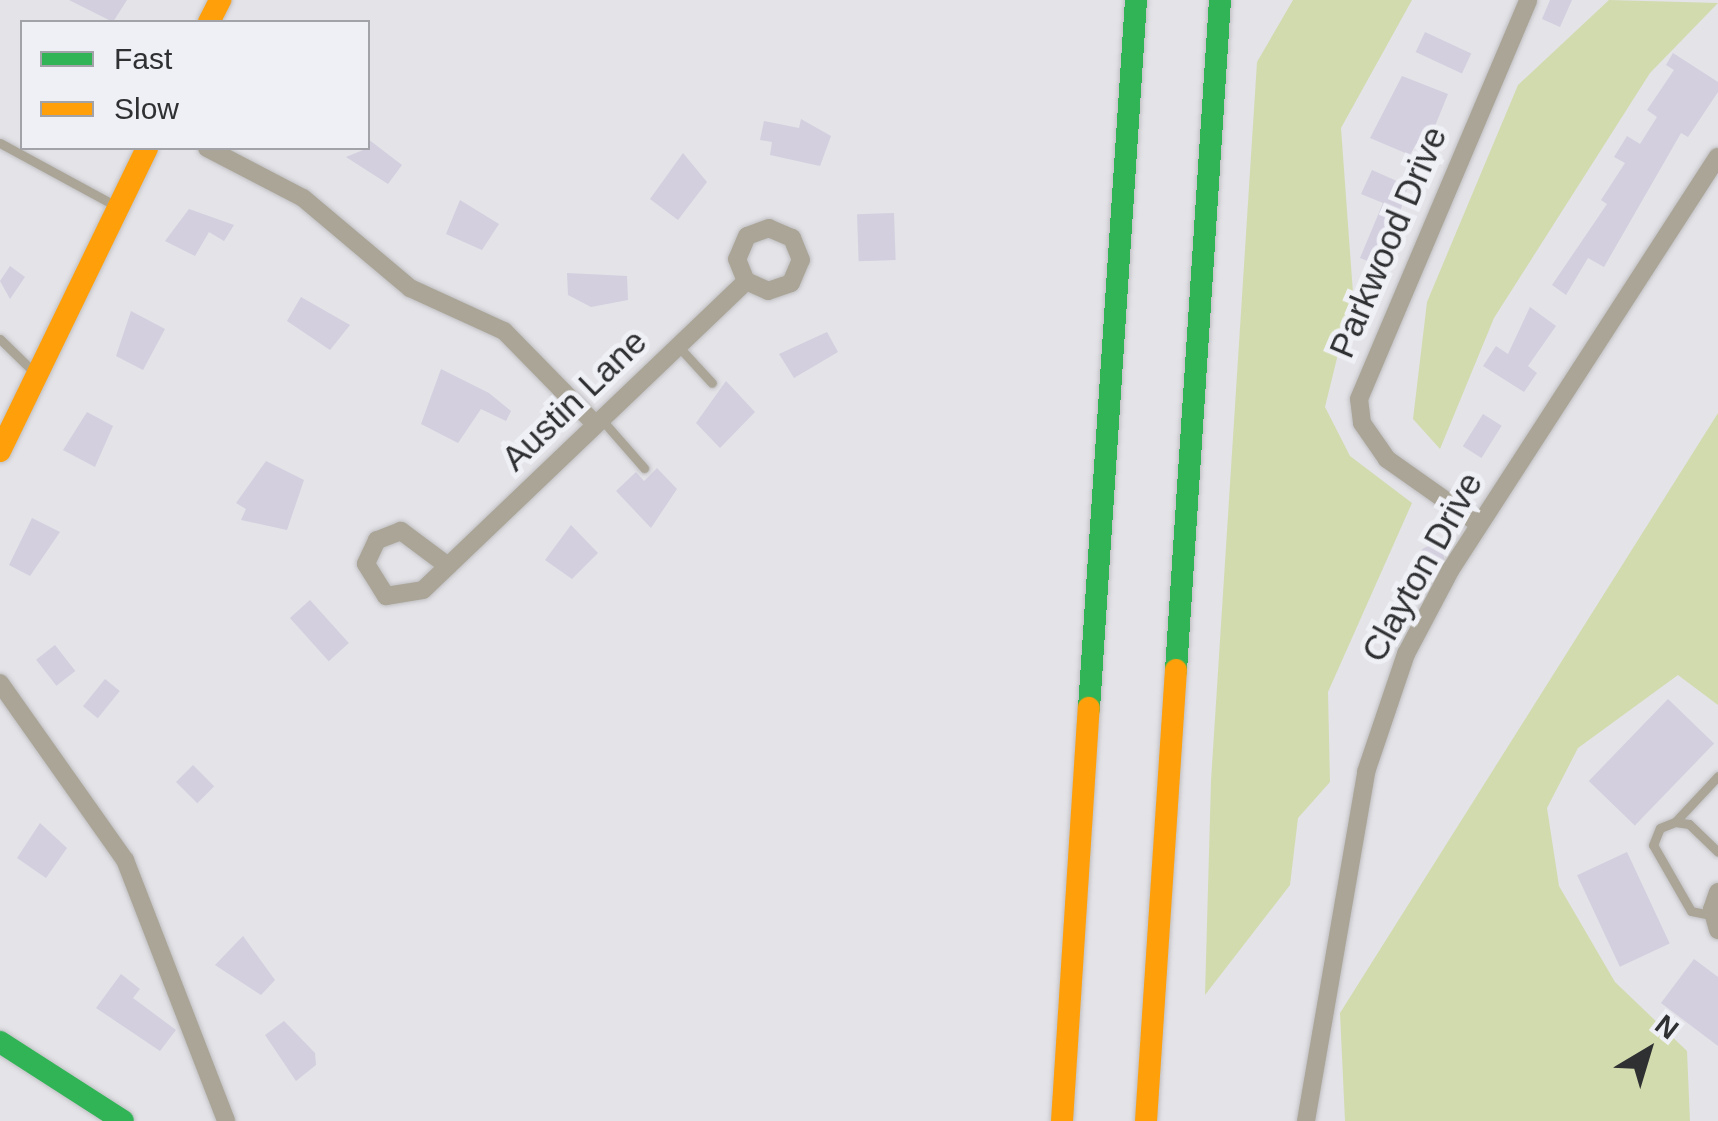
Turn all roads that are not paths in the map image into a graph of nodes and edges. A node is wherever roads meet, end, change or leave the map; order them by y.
1 (1136, 0) edge
2 (1220, 0) edge
3 (1528, 0) edge
4 (0, 142) edge
5 (146, 150) edge
6 (212, 150) edge
7 (1718, 157) edge
8 (118, 208) junction
9 (746, 281) dead end
10 (0, 340) edge
11 (678, 346) junction
12 (37, 374) junction
13 (712, 383) dead end
14 (598, 421) junction
15 (0, 452) edge
16 (644, 468) dead end
17 (1479, 524) junction
18 (448, 566) junction
19 (0, 683) edge
20 (1718, 776) edge
21 (1675, 822) junction
22 (1718, 852) edge
23 (1718, 892) edge
24 (1715, 923) edge
25 (0, 1042) edge
26 (124, 1121) edge
27 (226, 1121) edge
28 (1062, 1121) edge
29 (1146, 1121) edge
30 (1306, 1121) edge

1 - 28 main road
2 - 29 main road
3 - 17 street, Parkwood Drive
4 - 8 lane
5 - 8 main road
6 - 14 street
7 - 17 street, Clayton Drive
8 - 12 main road
9 - 11 street, Austin Lane
10 - 12 lane
11 - 13 lane
11 - 14 street, Austin Lane
12 - 15 main road
14 - 16 lane
14 - 18 street, Austin Lane
17 - 30 street, Clayton Drive
18 - 18 street, Austin Lane
19 - 27 street
20 - 21 lane
21 - 22 lane
21 - 24 lane
23 - 24 street
25 - 26 main road

